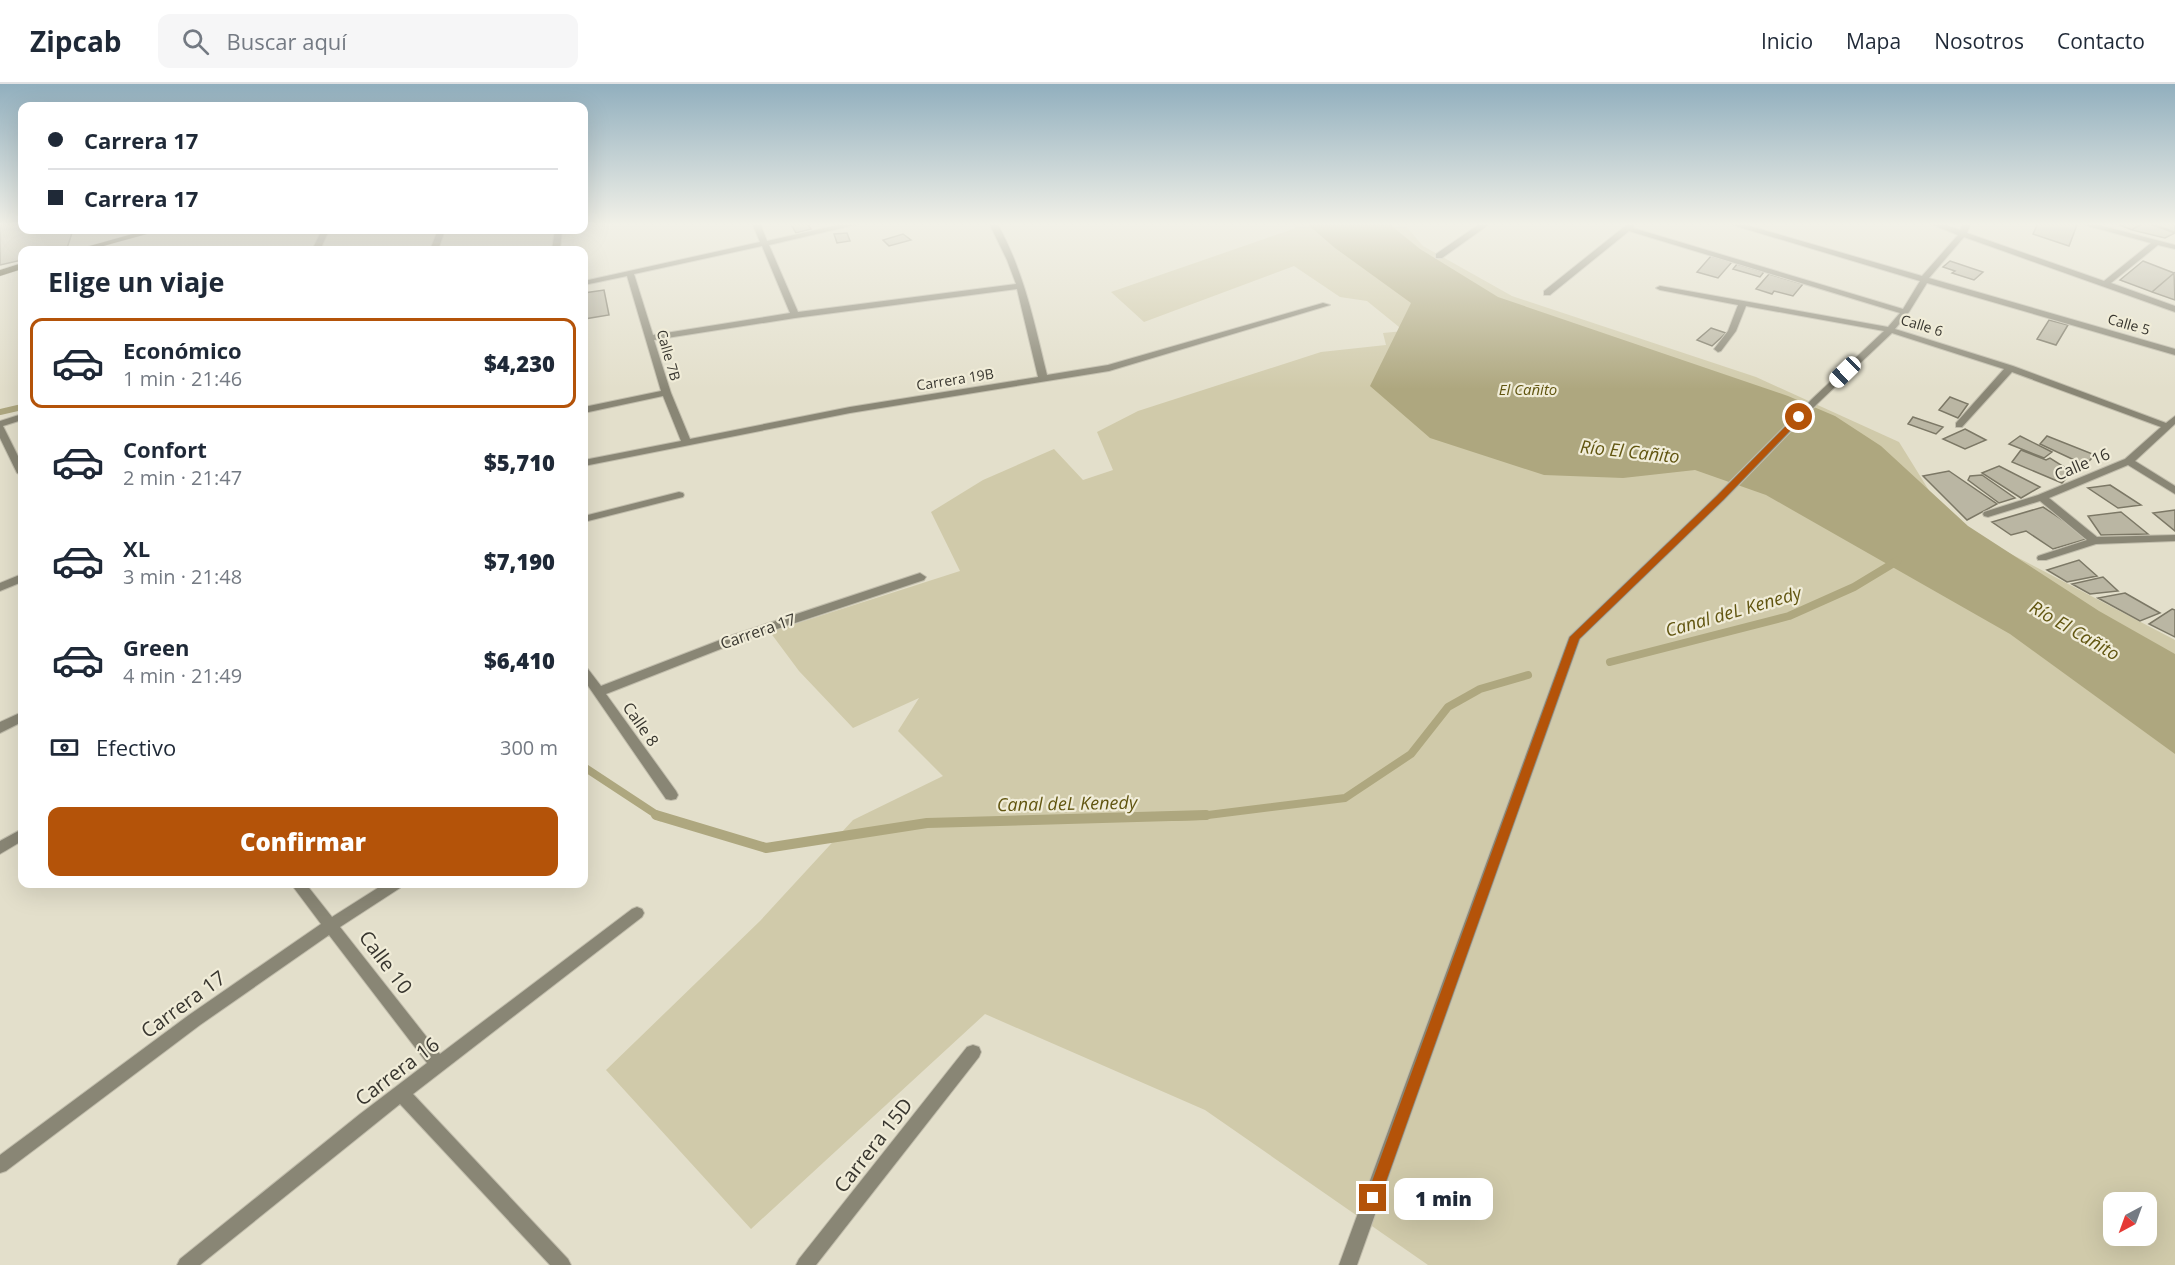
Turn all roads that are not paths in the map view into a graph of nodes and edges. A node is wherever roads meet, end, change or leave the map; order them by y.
1 (606, 278) edge
2 (632, 278) edge
3 (779, 278) edge
4 (1018, 278) edge
5 (1565, 278) edge
6 (1797, 278) edge
7 (1925, 278) joint
8 (2091, 278) edge
9 (2112, 278) edge
10 (588, 282) edge
11 (2106, 283) junction
12 (1021, 286) junction
13 (1660, 288) dead end
14 (1547, 293) dead end
15 (1742, 305) junction
16 (1326, 306) dead end
17 (2175, 309) edge
18 (1905, 312) junction
19 (795, 315) junction
20 (1890, 330) junction
21 (651, 338) junction
22 (1718, 349) dead end
23 (2175, 352) edge
24 (2010, 368) junction
25 (1043, 379) junction
26 (666, 393) junction
27 (588, 409) edge
28 (18, 419) edge
29 (2175, 419) edge
30 (1959, 425) dead end
31 (0, 426) edge
32 (2166, 426) junction
33 (687, 442) junction
34 (2128, 460) junction
35 (588, 463) edge
36 (18, 464) edge
37 (2175, 491) edge
38 (679, 495) dead end
39 (2042, 497) junction
40 (1988, 514) dead end
41 (588, 518) edge
42 (2175, 538) edge
43 (2095, 541) junction
44 (2042, 558) dead end
45 (920, 577) dead end
46 (18, 580) edge
47 (0, 587) edge
48 (588, 678) edge
49 (598, 692) junction
50 (18, 719) edge
51 (0, 728) edge
52 (670, 795) dead end
53 (18, 837) edge
54 (0, 848) edge
55 (301, 888) edge
56 (389, 888) edge
57 (636, 913) dead end
58 (331, 924) junction
59 (973, 1052) dead end
60 (439, 1066) junction
61 (402, 1094) junction
62 (0, 1165) edge
63 (186, 1265) edge
64 (562, 1265) edge
65 (806, 1265) edge
66 (1348, 1265) edge

1 - 10 street
2 - 21 street, Calle 7B
3 - 19 street
4 - 12 street
5 - 14 street
6 - 18 street
7 - 18 street
7 - 23 street, Calle 5
8 - 11 street
9 - 11 street
11 - 17 street
12 - 19 street
12 - 25 street
13 - 15 street, Calle 6
15 - 20 street, Calle 6
15 - 22 street
16 - 25 street, Carrera 19B
18 - 20 street
19 - 21 street
20 - 24 street, Calle 6
20 - 66 street
21 - 26 street, Calle 7B
24 - 30 street
24 - 32 street, Calle 6
25 - 33 street, Carrera 19B
26 - 27 street
26 - 33 street, Calle 7B
28 - 31 street
29 - 32 street, Calle 16
31 - 36 street
32 - 34 street, Calle 16
33 - 35 street, Carrera 19B
34 - 37 street
34 - 39 street, Calle 16
38 - 41 street
39 - 40 street, Calle 16
39 - 43 street
42 - 43 street
43 - 44 street
45 - 49 street, Carrera 17
46 - 47 street
48 - 49 street, Calle 8
49 - 52 street, Calle 8
50 - 51 street
53 - 54 street
55 - 58 street, Calle 10
56 - 58 street, Carrera 17
57 - 60 street, Carrera 16
58 - 60 street, Calle 10
58 - 62 street, Carrera 17
59 - 65 street, Carrera 15D
60 - 61 street, Carrera 16
61 - 63 street, Carrera 16
61 - 64 street

